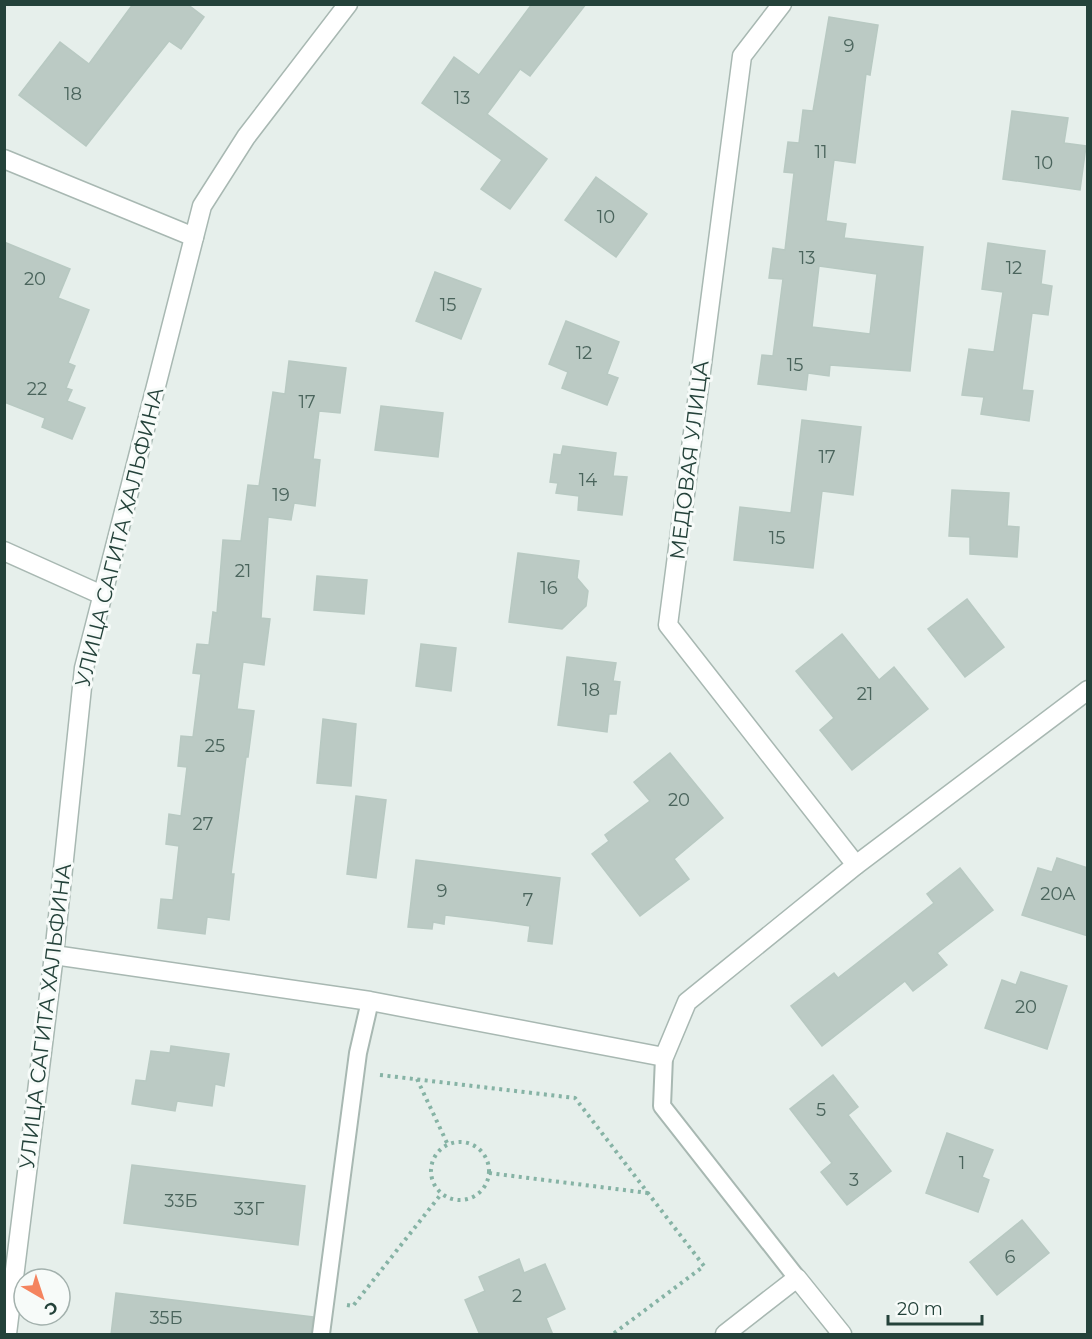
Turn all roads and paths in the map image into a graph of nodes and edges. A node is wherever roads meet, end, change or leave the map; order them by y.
1 (348, 4) edge
2 (782, 4) edge
3 (4, 159) edge
4 (194, 237) junction
5 (4, 551) edge
6 (102, 595) junction
7 (1088, 690) edge
8 (856, 865) junction
9 (54, 955) junction
10 (370, 1000) junction
11 (664, 1057) junction
12 (355, 1072) junction
13 (417, 1079) junction
14 (448, 1145) junction
15 (489, 1173) junction
16 (442, 1193) junction
17 (648, 1193) junction
18 (797, 1278) junction
19 (325, 1303) junction
20 (7, 1335) edge
21 (321, 1335) edge
22 (613, 1335) edge
23 (725, 1335) edge
24 (842, 1335) edge

1 - 4 street, УЛИЦА САГИТА ХАЛЬФИНА
2 - 8 street, МЕДОВАЯ УЛИЦА
3 - 4 street
4 - 6 street, УЛИЦА САГИТА ХАЛЬФИНА
5 - 6 street
6 - 9 street, УЛИЦА САГИТА ХАЛЬФИНА
7 - 8 street
8 - 11 street
9 - 10 street
9 - 20 street, УЛИЦА САГИТА ХАЛЬФИНА
10 - 11 street
10 - 12 lane
11 - 18 lane
12 - 13 path
12 - 19 lane
13 - 14 path
13 - 17 path
14 - 15 path
14 - 16 path
15 - 16 path
15 - 17 path
16 - 19 path
17 - 22 path
18 - 23 street
18 - 24 street
19 - 21 lane

